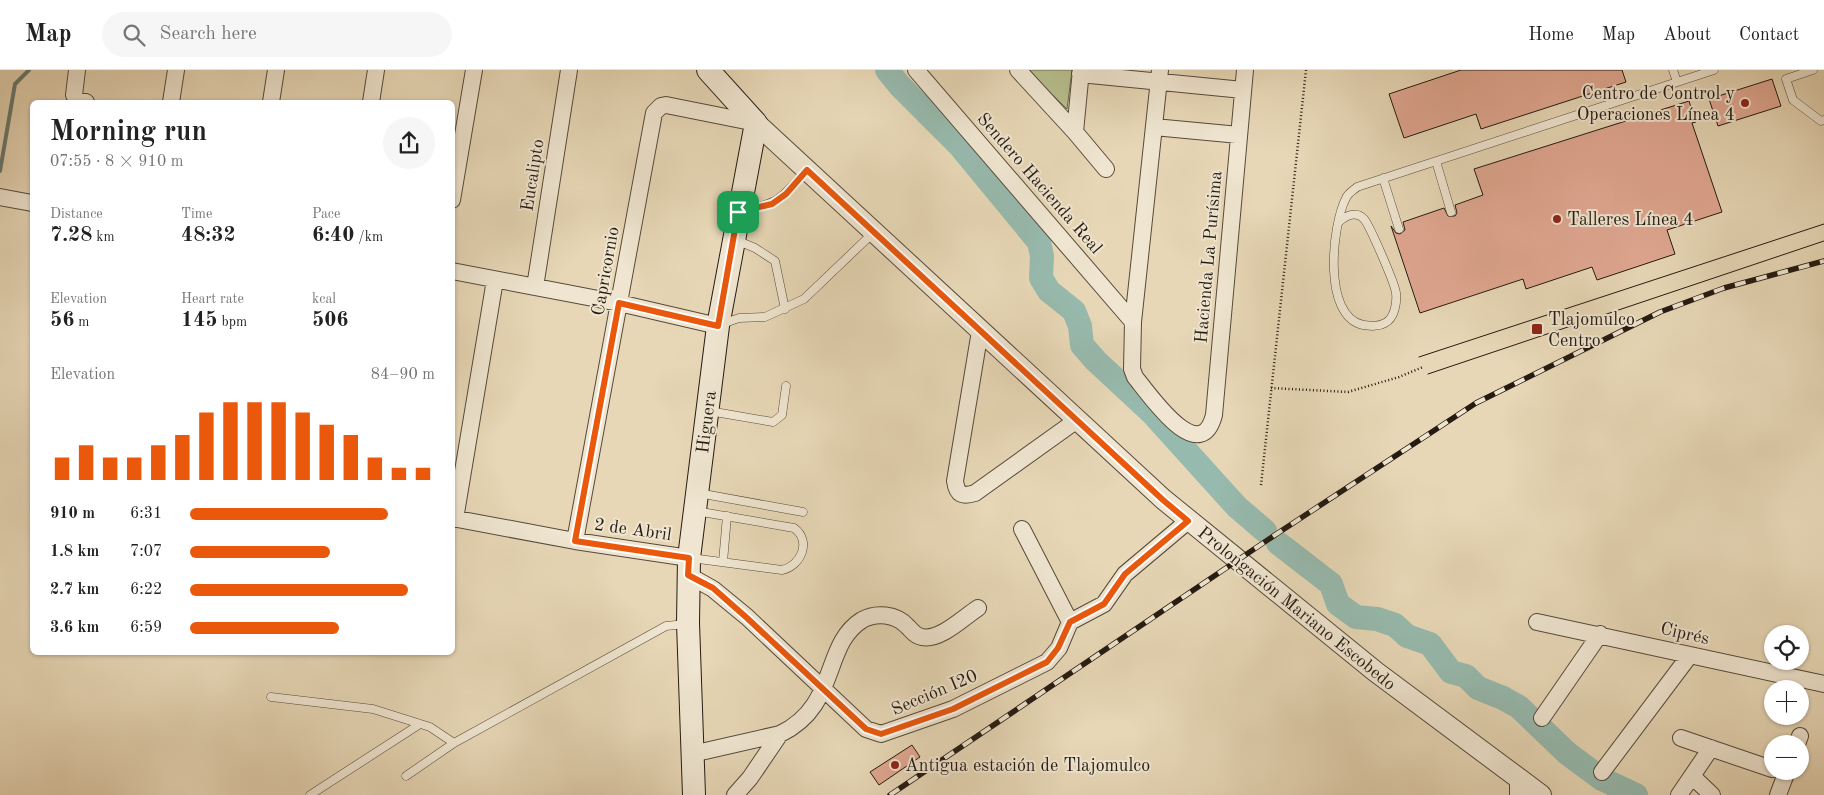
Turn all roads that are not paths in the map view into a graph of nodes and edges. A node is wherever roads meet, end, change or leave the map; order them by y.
1 (77, 70) edge
2 (176, 70) edge
3 (276, 70) edge
4 (376, 70) edge
5 (474, 70) edge
6 (569, 70) edge
7 (708, 70) edge
8 (916, 70) edge
9 (1018, 70) edge
10 (1245, 70) edge
11 (1673, 70) edge
12 (1714, 70) edge
13 (1813, 70) edge
14 (1080, 72) edge
15 (1159, 75) edge
16 (1677, 82) junction
17 (1243, 90) junction
18 (78, 100) edge
19 (171, 100) edge
20 (271, 100) edge
21 (370, 100) edge
22 (1824, 120) edge
23 (756, 123) junction
24 (1154, 127) junction
25 (1075, 132) junction
26 (1239, 135) junction
27 (1436, 161) junction
28 (1106, 169) dead end
29 (807, 170) junction
30 (1383, 178) junction
31 (455, 182) edge
32 (0, 197) edge
33 (30, 203) edge
34 (738, 212) junction
35 (1451, 212) dead end
36 (1338, 223) junction
37 (1399, 230) dead end
38 (873, 233) junction
39 (733, 238) junction
40 (455, 272) edge
41 (496, 280) junction
42 (535, 287) junction
43 (619, 303) junction
44 (785, 309) junction
45 (1134, 322) junction
46 (718, 326) junction
47 (980, 331) junction
48 (786, 386) dead end
49 (707, 411) junction
50 (1077, 420) junction
51 (695, 502) junction
52 (804, 512) dead end
53 (455, 513) edge
54 (727, 516) junction
55 (455, 519) edge
56 (1188, 521) junction
57 (1022, 529) dead end
58 (575, 541) junction
59 (722, 562) junction
60 (689, 566) junction
61 (978, 608) dead end
62 (1070, 622) junction
63 (1537, 622) dead end
64 (688, 623) junction
65 (1600, 634) junction
66 (1690, 655) junction
67 (1824, 684) edge
68 (824, 689) junction
69 (272, 697) dead end
70 (1542, 718) dead end
71 (420, 724) junction
72 (780, 734) junction
73 (1681, 738) dead end
74 (454, 743) junction
75 (1711, 748) junction
76 (692, 754) junction
77 (1764, 765) edge
78 (1602, 772) dead end
79 (406, 776) dead end
80 (1692, 776) junction
81 (1780, 780) edge
82 (1518, 787) edge
83 (310, 795) edge
84 (694, 795) edge
85 (735, 795) edge
86 (1541, 795) edge
87 (1679, 795) edge
88 (1712, 795) edge
89 (1778, 795) edge

1 - 18 street
2 - 19 street
3 - 20 street
4 - 21 street
5 - 31 street
6 - 42 street, Eucalipto
7 - 23 main road
8 - 45 street, Sendero Hacienda Real
9 - 25 street
10 - 17 street, Hacienda La Purísima
11 - 16 lane
12 - 16 lane
13 - 22 lane
14 - 15 street
14 - 25 street
15 - 17 street
15 - 24 street
16 - 27 lane
17 - 26 street, Hacienda La Purísima
23 - 29 street, Prolongación Mariano Escobedo
23 - 34 main road, Higuera
23 - 43 street, Capricornio
24 - 26 street
24 - 45 street
25 - 28 street
26 - 45 street, Hacienda La Purísima
27 - 30 lane
27 - 35 lane
29 - 34 lane
29 - 38 street, Prolongación Mariano Escobedo
30 - 36 lane
30 - 37 lane
32 - 33 street
34 - 39 main road, Higuera
36 - 36 lane
38 - 44 lane
38 - 47 street, Prolongación Mariano Escobedo
39 - 44 lane
39 - 46 main road, Higuera
40 - 41 street
41 - 42 street
41 - 53 street
42 - 43 street
43 - 46 street
43 - 58 street, Capricornio
44 - 46 lane
46 - 49 main road, Higuera
47 - 50 street, Prolongación Mariano Escobedo
47 - 50 street
48 - 49 lane
49 - 51 main road, Higuera
50 - 56 street, Prolongación Mariano Escobedo
51 - 52 lane
51 - 54 lane
51 - 60 main road, Higuera
54 - 59 lane
54 - 59 lane
55 - 58 street, 2 de Abril
56 - 62 street
56 - 82 street, Prolongación Mariano Escobedo
57 - 62 street
58 - 60 street, 2 de Abril
59 - 60 lane
60 - 64 main road, Higuera
60 - 68 street, Sección I20
61 - 68 street
62 - 68 street, Sección I20
63 - 65 street, Ciprés
64 - 74 lane
64 - 76 main road, Higuera
65 - 66 street, Ciprés
65 - 70 street
66 - 67 street, Ciprés
66 - 78 street
68 - 72 street
69 - 71 lane
71 - 74 lane
71 - 83 lane
72 - 76 street
72 - 85 street
73 - 75 street
74 - 79 lane
75 - 77 street
75 - 80 street
76 - 84 main road, Higuera
80 - 87 street
80 - 88 street
81 - 89 street
82 - 86 street, Prolongación Mariano Escobedo

